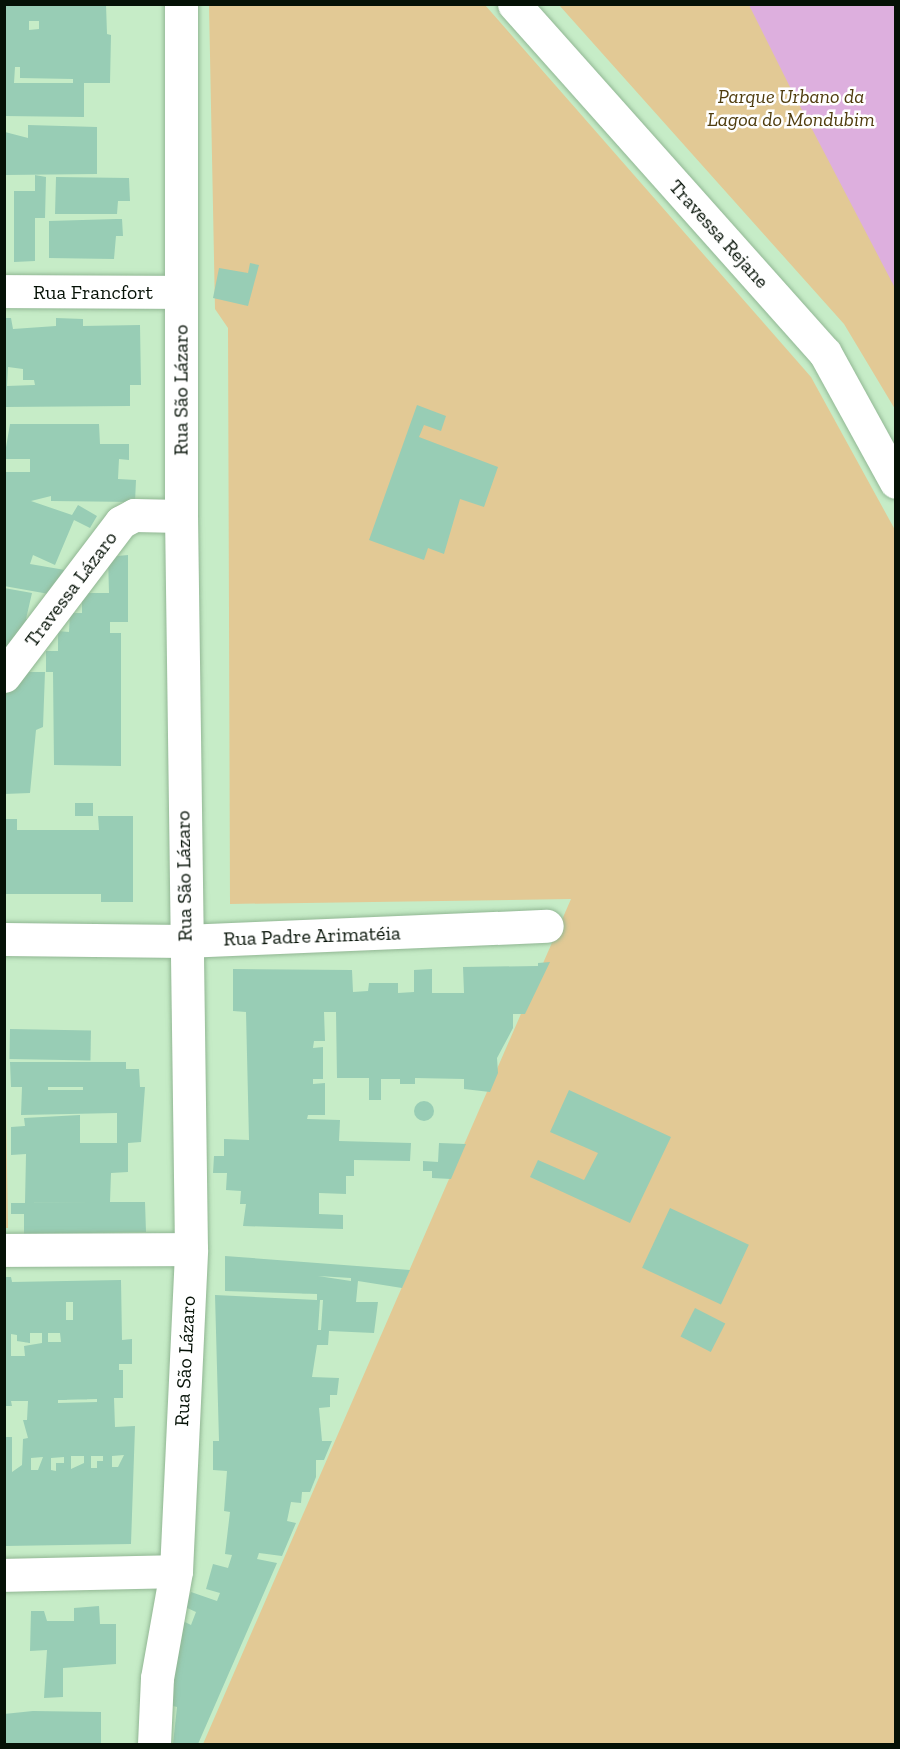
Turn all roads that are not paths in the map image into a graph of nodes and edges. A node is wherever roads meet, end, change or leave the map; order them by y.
1 (181, 4) edge
2 (514, 4) edge
3 (4, 291) edge
4 (181, 292) junction
5 (896, 482) edge
6 (181, 516) junction
7 (4, 675) edge
8 (546, 926) dead end
9 (4, 939) edge
10 (184, 941) junction
11 (191, 1249) junction
12 (4, 1250) edge
13 (176, 1571) junction
14 (4, 1575) edge
15 (154, 1744) edge

1 - 4 street, Rua São Lázaro
2 - 5 street, Travessa Rejane
3 - 4 street, Rua Francfort
4 - 6 street, Rua São Lázaro
6 - 7 street, Travessa Lázaro
6 - 10 street, Rua São Lázaro
8 - 10 street, Rua Padre Arimatéia
9 - 10 street, Rua Padre Arimatéia
10 - 11 street, Rua São Lázaro
11 - 12 street
11 - 13 street, Rua São Lázaro
13 - 14 street
13 - 15 street, Rua São Lázaro

